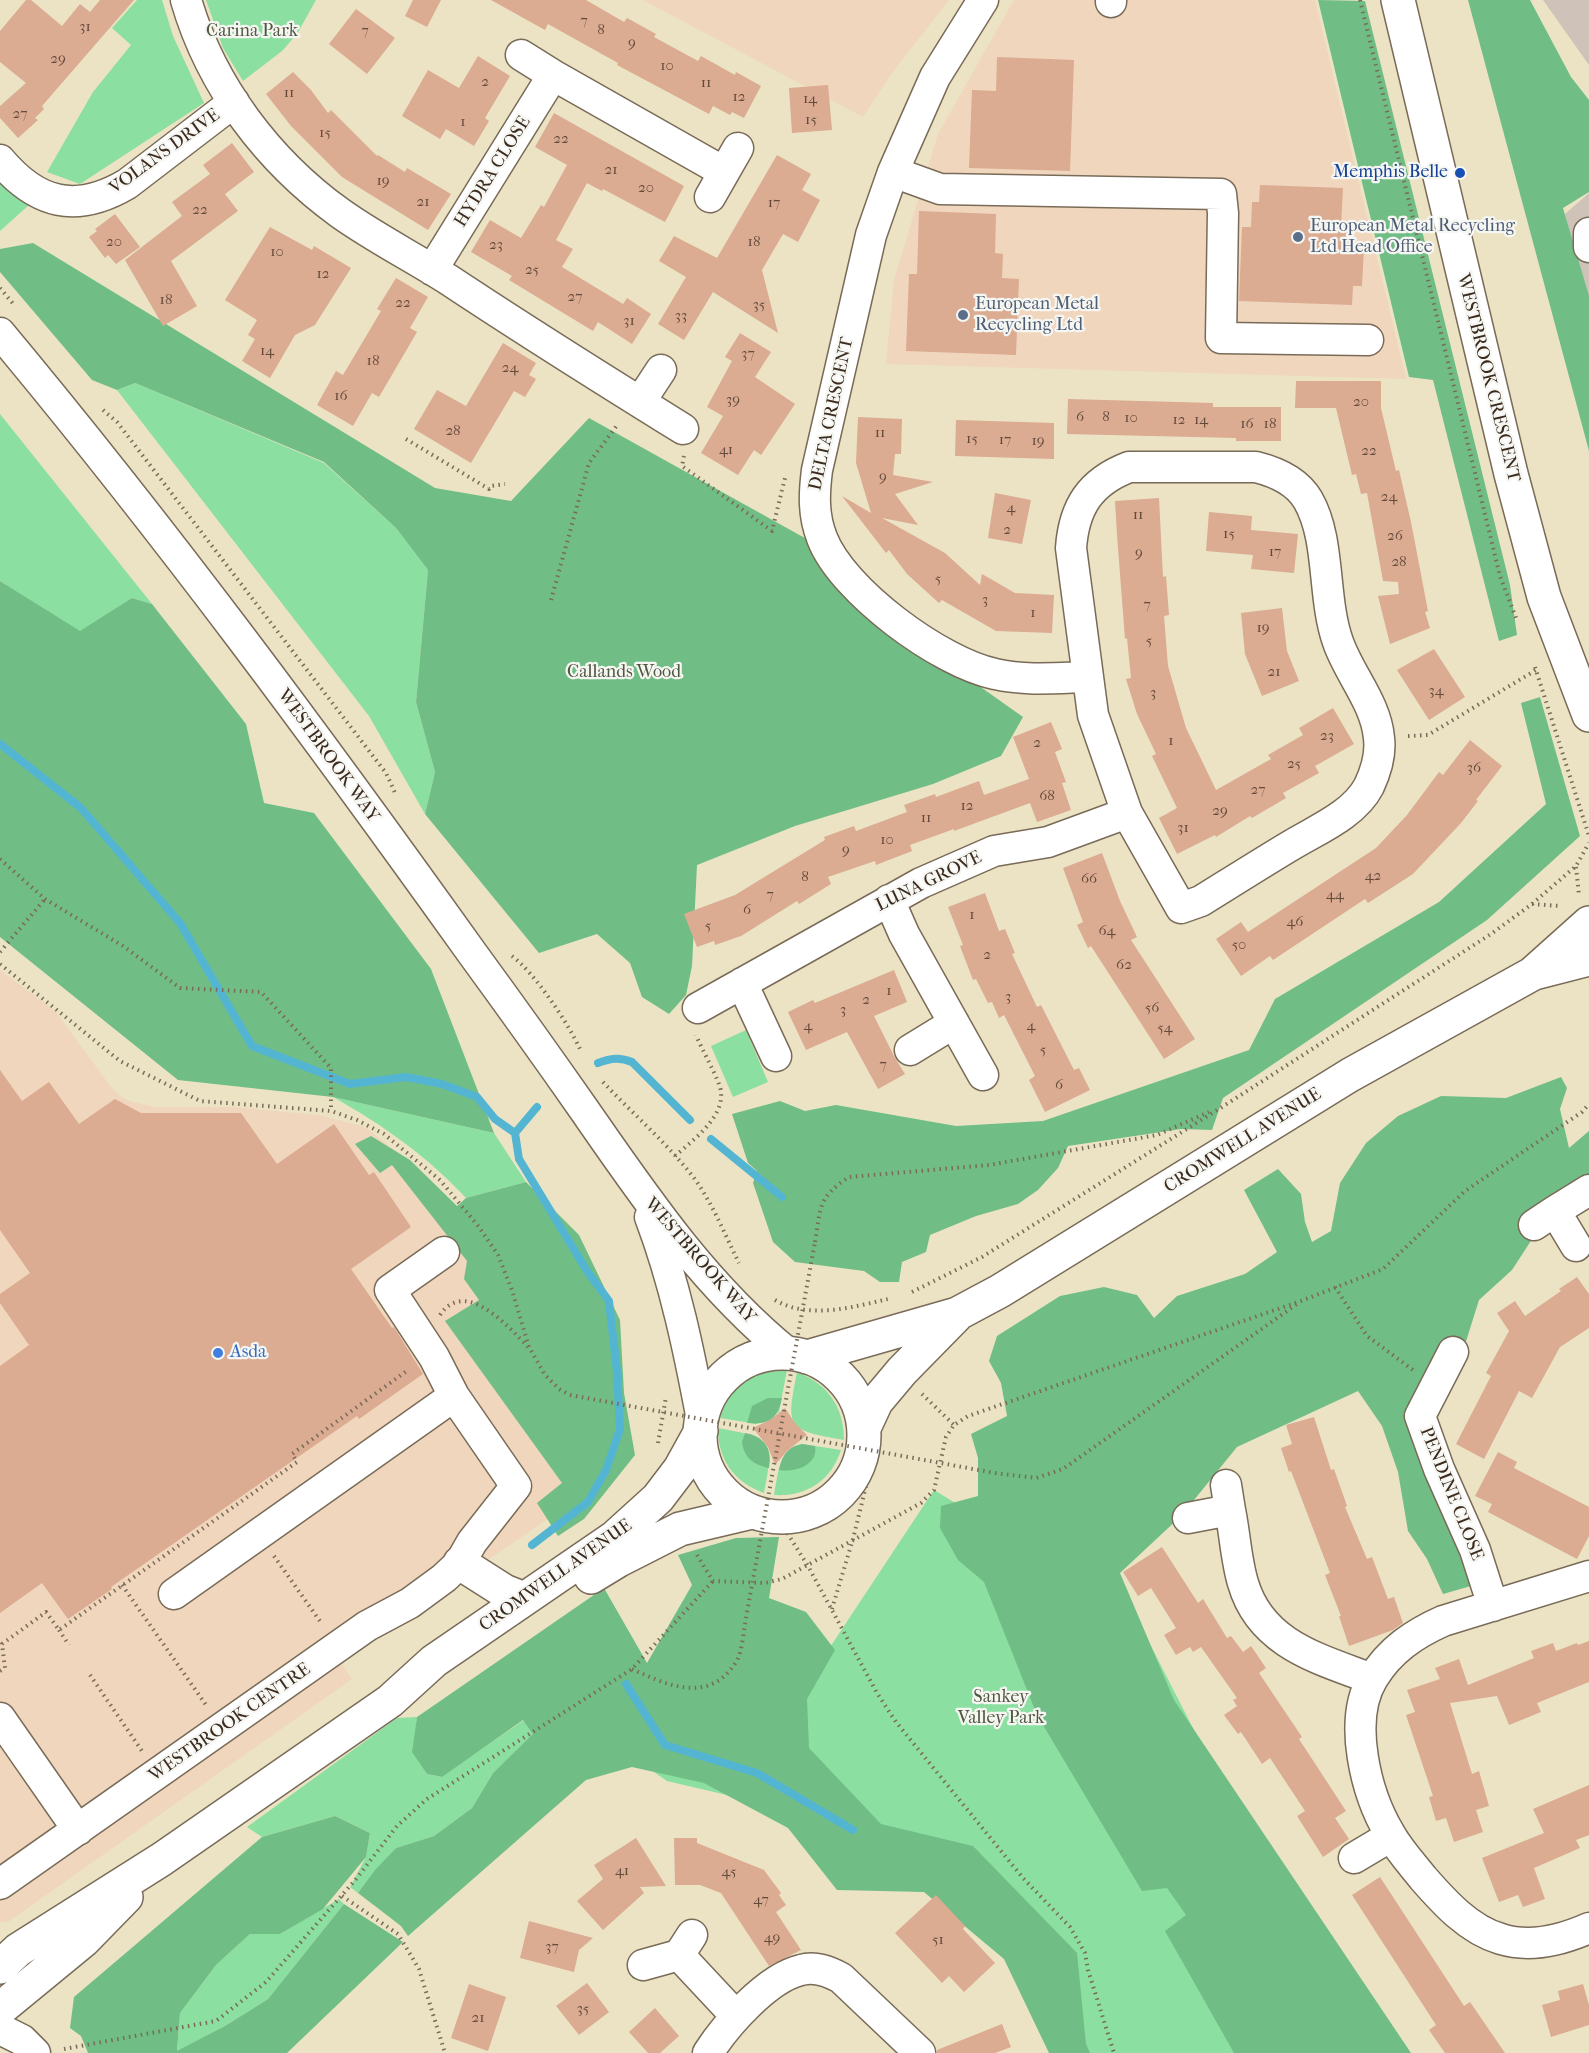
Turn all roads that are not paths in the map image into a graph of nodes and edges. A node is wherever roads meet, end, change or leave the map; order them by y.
1 (186, 0) edge
2 (983, 0) edge
3 (1398, 0) edge
4 (521, 56) dead end
5 (553, 75) junction
6 (234, 102) junction
7 (0, 160) edge
8 (724, 172) dead end
9 (893, 172) junction
10 (1589, 233) edge
11 (1589, 247) edge
12 (432, 270) junction
13 (0, 333) edge
14 (1368, 340) dead end
15 (661, 369) dead end
16 (640, 402) junction
17 (683, 429) road end
18 (1087, 677) junction
19 (1589, 715) edge
20 (1127, 813) junction
21 (889, 900) junction
22 (1578, 909) edge
23 (1589, 959) edge
24 (1532, 974) junction
25 (742, 983) junction
26 (698, 1008) road end
27 (954, 1023) junction
28 (910, 1050) dead end
29 (776, 1056) dead end
30 (983, 1075) dead end
31 (1589, 1190) edge
32 (640, 1191) junction
33 (1576, 1246) dead end
34 (444, 1252) dead end
35 (957, 1314) junction
36 (1454, 1352) dead end
37 (798, 1355) junction
38 (454, 1396) junction
39 (701, 1426) junction
40 (863, 1440) junction
41 (765, 1515) junction
42 (1188, 1518) dead end
43 (460, 1563) junction
44 (1589, 1576) edge
45 (174, 1594) dead end
46 (524, 1599) junction
47 (1493, 1606) junction
48 (1372, 1679) junction
49 (390, 1701) junction
50 (0, 1718) edge
51 (78, 1830) junction
52 (1391, 1836) junction
53 (1354, 1858) dead end
54 (162, 1859) junction
55 (0, 1884) edge
56 (1589, 1928) edge
57 (643, 1965) dead end
58 (0, 1967) edge
59 (0, 2009) edge
60 (736, 2016) junction
61 (0, 2029) edge
62 (47, 2052) edge
63 (708, 2053) edge
64 (920, 2053) edge

1 - 6 street
2 - 9 street, DELTA CRESCENT
3 - 19 main road, WESTBROOK CRESCENT
4 - 5 street
5 - 8 street
5 - 12 street, HYDRA CLOSE
6 - 7 street, VOLANS DRIVE
6 - 12 street
9 - 14 street
9 - 18 street, DELTA CRESCENT
10 - 11 street
12 - 16 street
13 - 32 street, WESTBROOK WAY
15 - 16 street
16 - 17 street
18 - 20 street
18 - 20 street
20 - 21 street, LUNA GROVE
21 - 25 street, LUNA GROVE
21 - 27 street
22 - 24 main road, CROMWELL AVENUE
23 - 24 main road, CROMWELL AVENUE
24 - 35 main road, CROMWELL AVENUE
25 - 26 street, LUNA GROVE
25 - 29 street
27 - 28 street
27 - 30 street
31 - 33 street
32 - 37 street, WESTBROOK WAY
32 - 39 street, WESTBROOK WAY
34 - 38 street
35 - 37 main road, CROMWELL AVENUE
35 - 40 main road, CROMWELL AVENUE
36 - 47 street, PENDINE CLOSE
37 - 39 main road
37 - 40 main road
38 - 43 street, WESTBROOK CENTRE
38 - 45 street
39 - 41 main road
39 - 46 main road, CROMWELL AVENUE
40 - 41 main road
41 - 49 main road, CROMWELL AVENUE
42 - 48 street
43 - 46 main road
43 - 51 street, WESTBROOK CENTRE
44 - 47 street
46 - 49 main road, CROMWELL AVENUE
47 - 48 street
48 - 52 street
49 - 54 main road, CROMWELL AVENUE
50 - 51 street
51 - 55 street, WESTBROOK CENTRE
52 - 53 street
52 - 56 street
54 - 58 main road, CROMWELL AVENUE
54 - 59 main road, CROMWELL AVENUE
57 - 60 street
60 - 63 street
60 - 64 street
61 - 62 street

